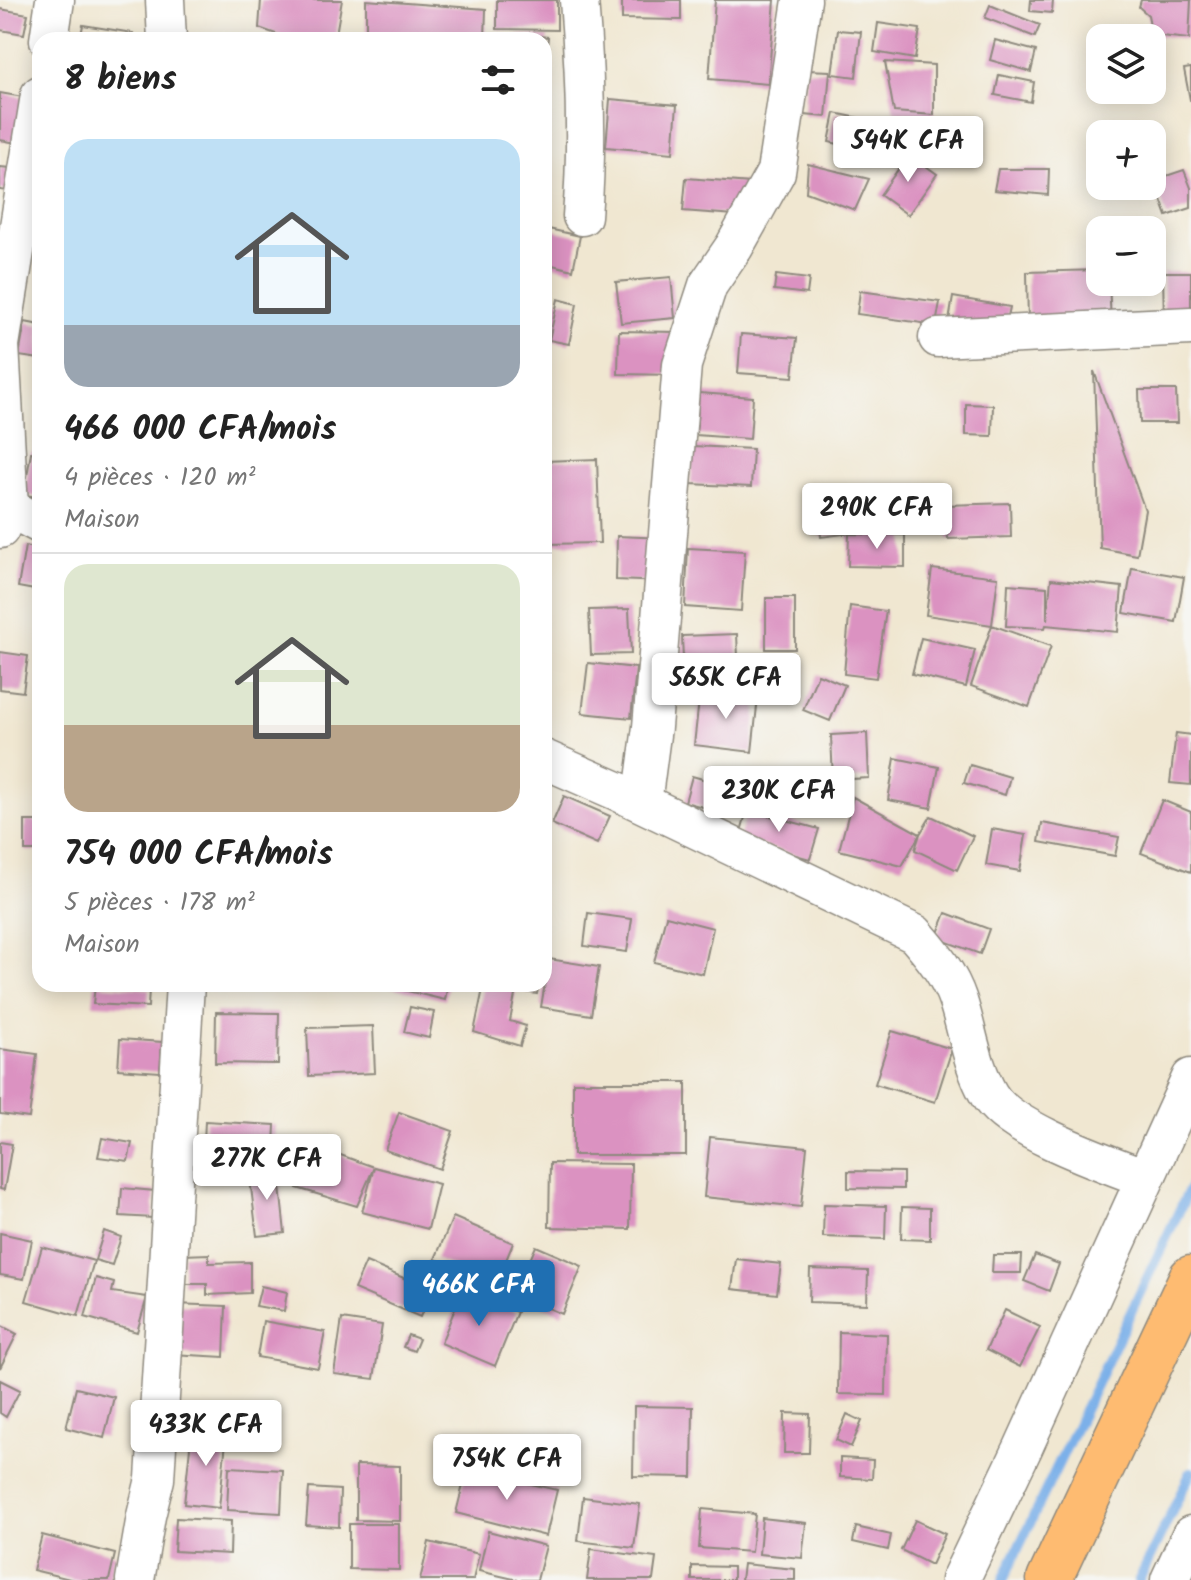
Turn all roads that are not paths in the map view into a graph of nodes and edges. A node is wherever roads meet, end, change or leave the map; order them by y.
1 (55, 0) edge
2 (165, 0) edge
3 (579, 0) edge
4 (802, 0) edge
5 (50, 32) edge
6 (167, 32) edge
7 (32, 145) edge
8 (582, 216) dead end
9 (1191, 326) edge
10 (938, 338) dead end
11 (12, 516) edge
12 (552, 763) edge
13 (642, 803) junction
14 (185, 992) edge
15 (1191, 1078) edge
16 (1145, 1178) junction
17 (1188, 1290) edge
18 (1191, 1535) edge
19 (135, 1580) edge
20 (960, 1580) edge
21 (1049, 1580) edge
22 (1170, 1580) edge

1 - 5 street
2 - 6 street
3 - 8 street
4 - 13 street
7 - 11 street
9 - 10 street
12 - 13 street
13 - 16 street
14 - 19 street
15 - 16 street
16 - 20 street
17 - 21 highway
18 - 22 street

